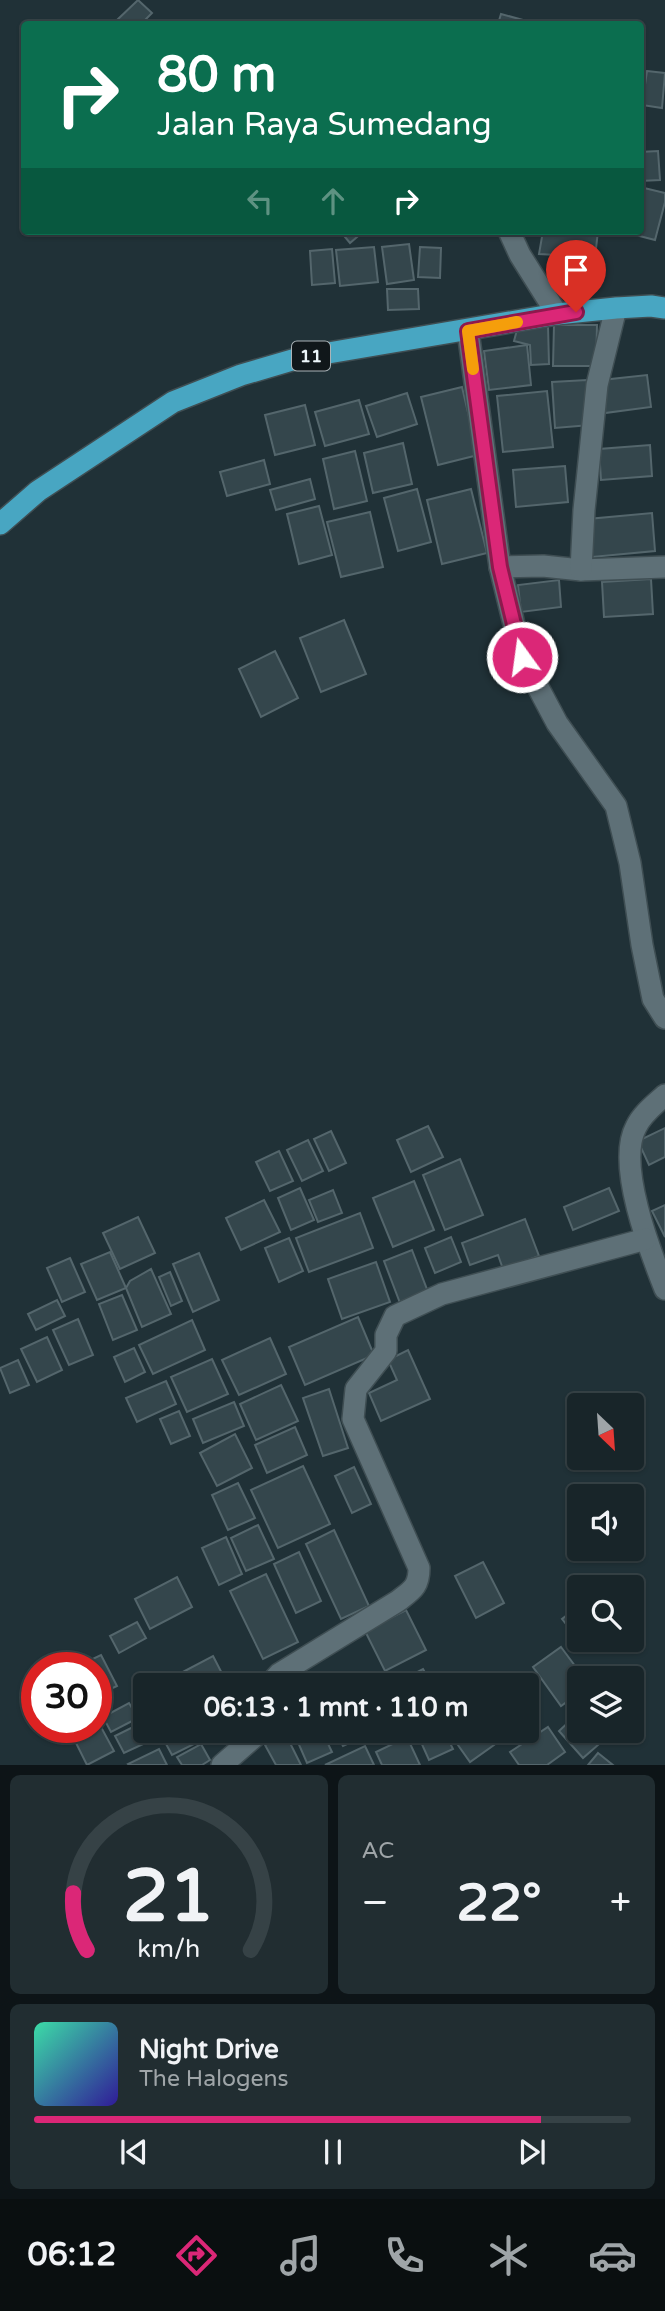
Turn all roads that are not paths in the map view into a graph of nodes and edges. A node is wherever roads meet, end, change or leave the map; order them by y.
1 (511, 235) edge
2 (615, 308) junction
3 (665, 308) edge
4 (557, 314) junction
5 (468, 331) junction
6 (0, 524) edge
7 (500, 567) junction
8 (665, 568) edge
9 (581, 570) junction
10 (665, 1018) edge
11 (665, 1095) edge
12 (646, 1239) junction
13 (665, 1289) edge
14 (281, 1673) edge
15 (247, 1743) edge
16 (222, 1765) edge

1 - 4 street
2 - 3 highway, 11
2 - 4 highway, 11
2 - 9 street
4 - 5 highway, 11
5 - 6 highway, 11
5 - 7 street
7 - 9 street
7 - 10 street
8 - 9 street
11 - 12 street
12 - 13 street
12 - 14 street
15 - 16 street

